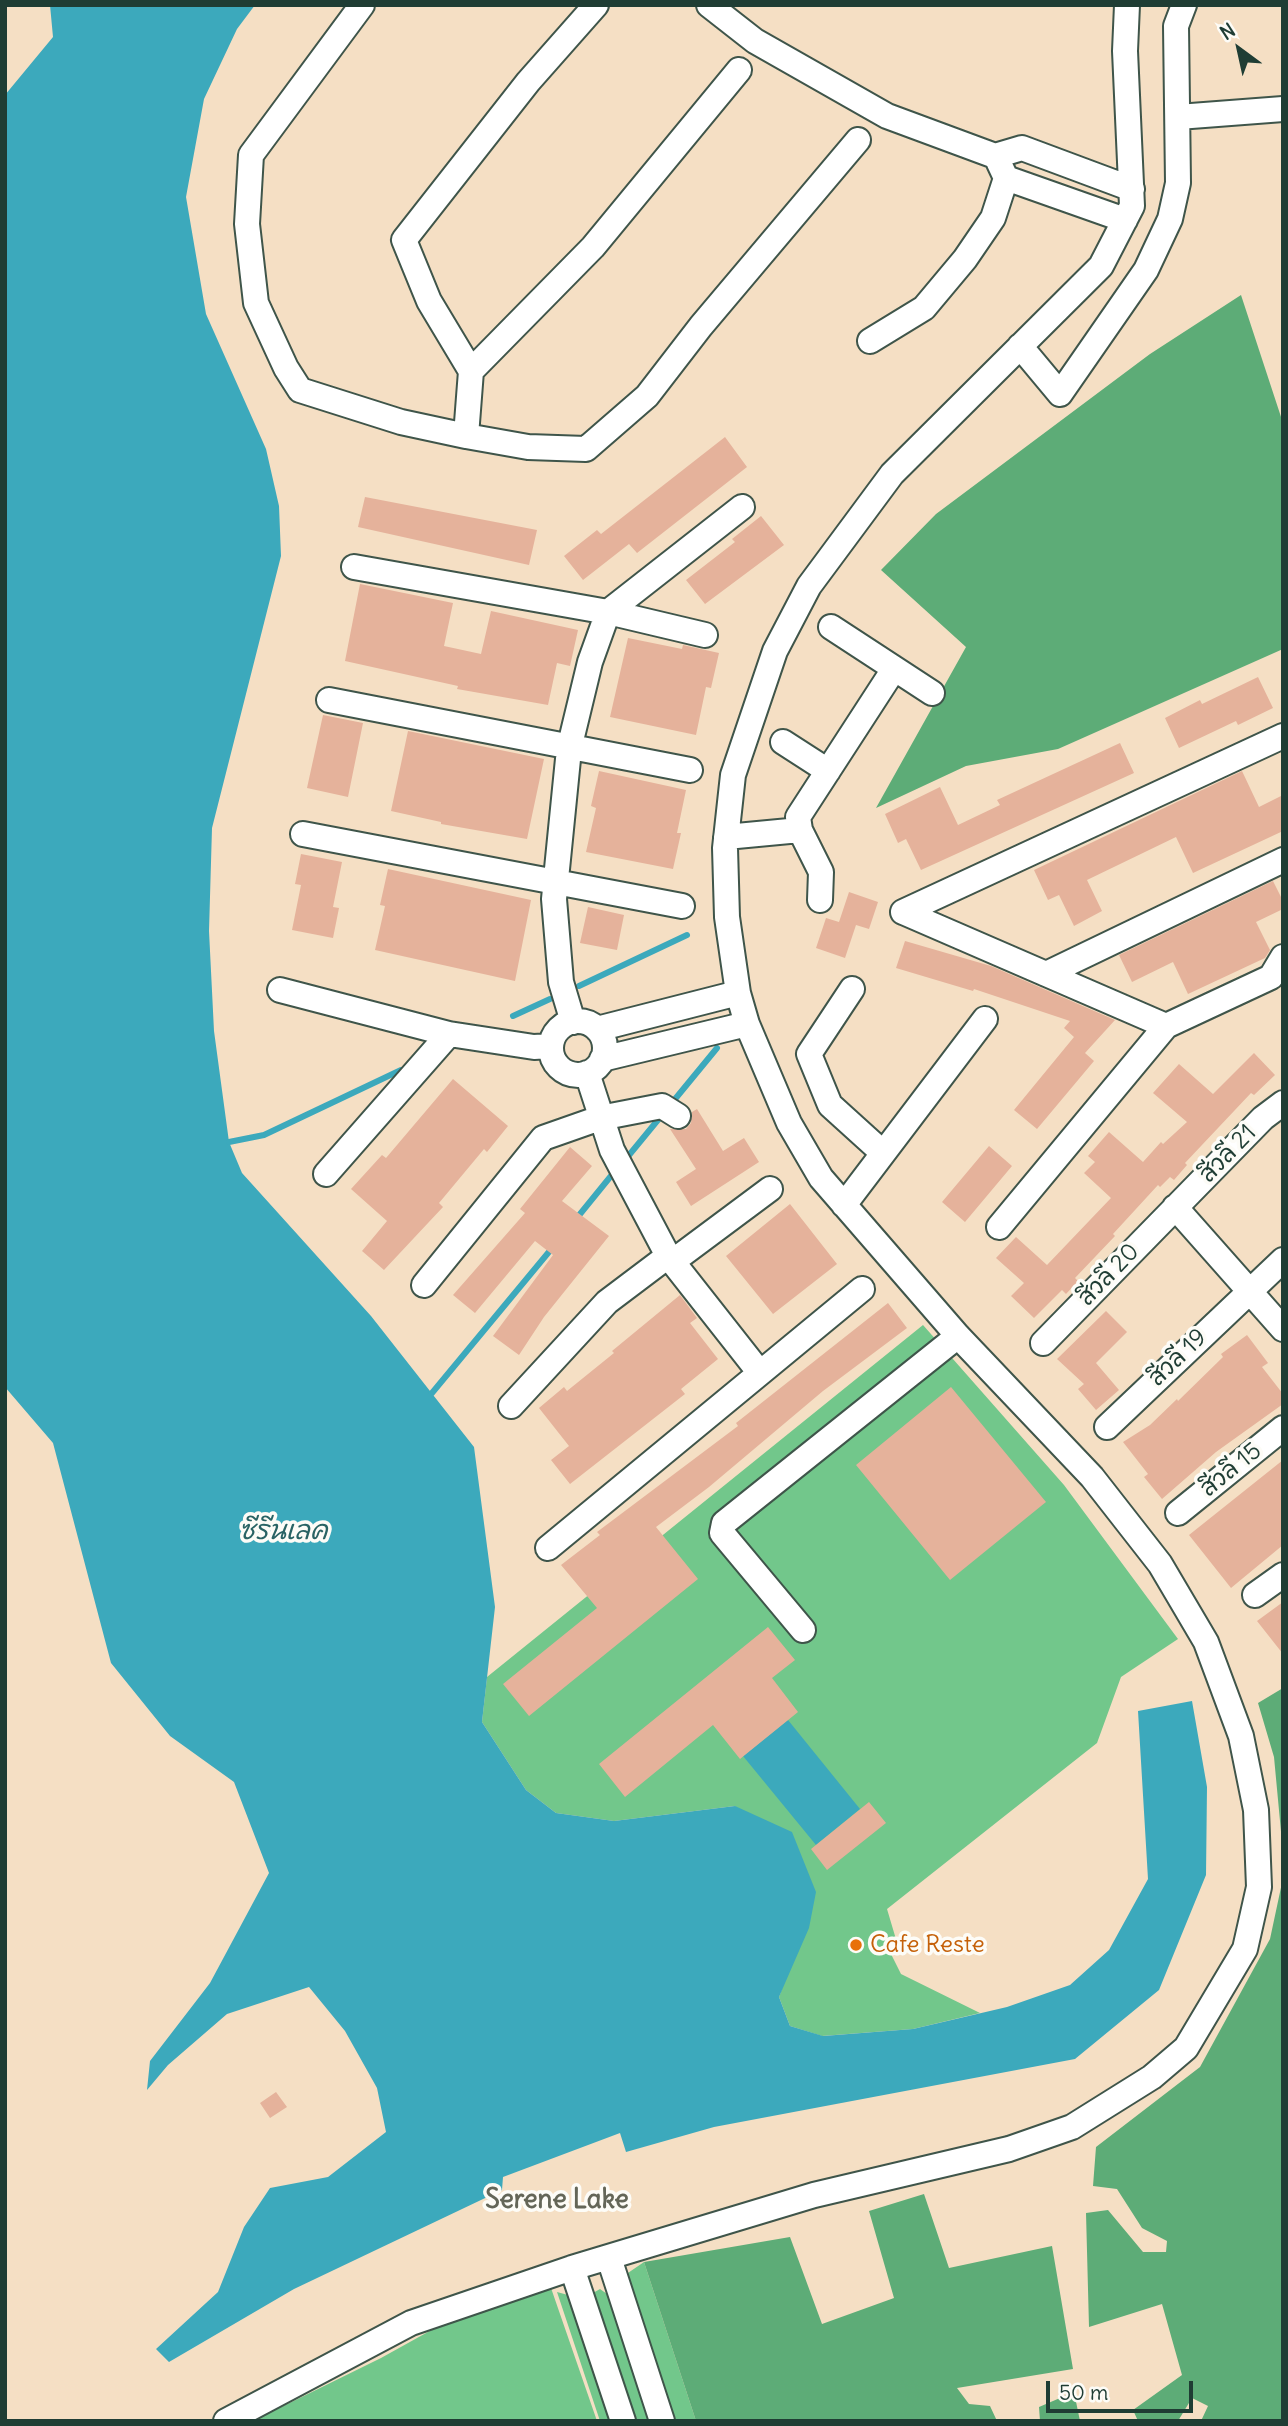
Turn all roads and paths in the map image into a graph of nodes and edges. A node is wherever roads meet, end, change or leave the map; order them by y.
1 (362, 5) edge
2 (596, 5) edge
3 (709, 5) edge
4 (1128, 5) edge
5 (1184, 5) edge
6 (739, 70) dead end
7 (1283, 109) edge
8 (1178, 117) junction
9 (858, 140) dead end
10 (1000, 167) junction
11 (1132, 189) junction
12 (1125, 220) junction
13 (870, 341) dead end
14 (1020, 346) junction
15 (471, 371) junction
16 (466, 436) junction
17 (742, 506) dead end
18 (354, 567) dead end
19 (608, 612) junction
20 (831, 627) dead end
21 (705, 635) dead end
22 (894, 669) junction
23 (932, 693) dead end
24 (329, 699) dead end
25 (1283, 736) edge
26 (783, 742) dead end
27 (569, 749) junction
28 (690, 771) dead end
29 (828, 772) junction
30 (800, 830) junction
31 (303, 834) dead end
32 (726, 837) junction
33 (1283, 860) edge
34 (556, 883) junction
35 (820, 900) dead end
36 (682, 906) dead end
37 (1283, 957) edge
38 (1046, 974) junction
39 (852, 989) dead end
40 (280, 990) dead end
41 (738, 993) junction
42 (985, 1019) dead end
43 (747, 1024) junction
44 (585, 1025) junction
45 (1166, 1026) junction
46 (454, 1035) junction
47 (551, 1046) junction
48 (595, 1066) junction
49 (1283, 1103) edge
50 (671, 1111) dead end
51 (600, 1118) junction
52 (883, 1153) junction
53 (326, 1174) dead end
54 (769, 1189) dead end
55 (844, 1205) junction
56 (1175, 1207) junction
57 (999, 1227) dead end
58 (670, 1259) junction
59 (1283, 1261) edge
60 (424, 1285) dead end
61 (862, 1289) dead end
62 (1250, 1289) junction
63 (1283, 1329) edge
64 (958, 1336) junction
65 (1042, 1343) dead end
66 (760, 1373) junction
67 (511, 1406) dead end
68 (1107, 1427) dead end
69 (1283, 1428) edge
70 (1178, 1513) dead end
71 (548, 1548) dead end
72 (1283, 1575) edge
73 (1255, 1595) dead end
74 (803, 1630) dead end
75 (609, 2258) junction
76 (572, 2268) junction
77 (226, 2421) edge
78 (623, 2421) edge
79 (662, 2421) edge

1 - 16 street
2 - 15 street
3 - 10 street
4 - 11 street
5 - 8 street
6 - 15 street
7 - 8 street
8 - 14 street
9 - 16 street
10 - 11 street
10 - 12 street
10 - 13 street
11 - 12 street
12 - 14 street
14 - 32 street
15 - 16 street
17 - 19 street
18 - 19 street
19 - 21 street
19 - 27 street
20 - 22 street
22 - 23 street
22 - 29 street
24 - 27 street
25 - 38 street
26 - 29 street
27 - 28 street
27 - 34 street
29 - 30 street
30 - 32 street
30 - 35 street
31 - 34 street
32 - 41 street
33 - 38 street
34 - 36 street
34 - 44 street
37 - 45 street
38 - 45 street
39 - 52 street
40 - 46 street
41 - 43 street
41 - 44 street
42 - 52 street
43 - 48 street
43 - 55 street
44 - 47 street
44 - 48 street
45 - 57 street
46 - 47 street
46 - 53 street
47 - 48 street
48 - 51 street
49 - 56 street, สีวลี 21
50 - 51 street
51 - 58 street
51 - 60 street
52 - 55 street
54 - 58 street
55 - 64 street
56 - 62 street
56 - 65 street, สีวลี 20
58 - 66 street
58 - 67 street
59 - 62 street, สีวลี 19
61 - 66 street
62 - 63 street
62 - 68 street, สีวลี 19
64 - 74 street
64 - 75 street
66 - 71 street
69 - 70 street, สีวลี 15
72 - 73 street
75 - 76 street
75 - 79 street
76 - 77 street
76 - 78 street

